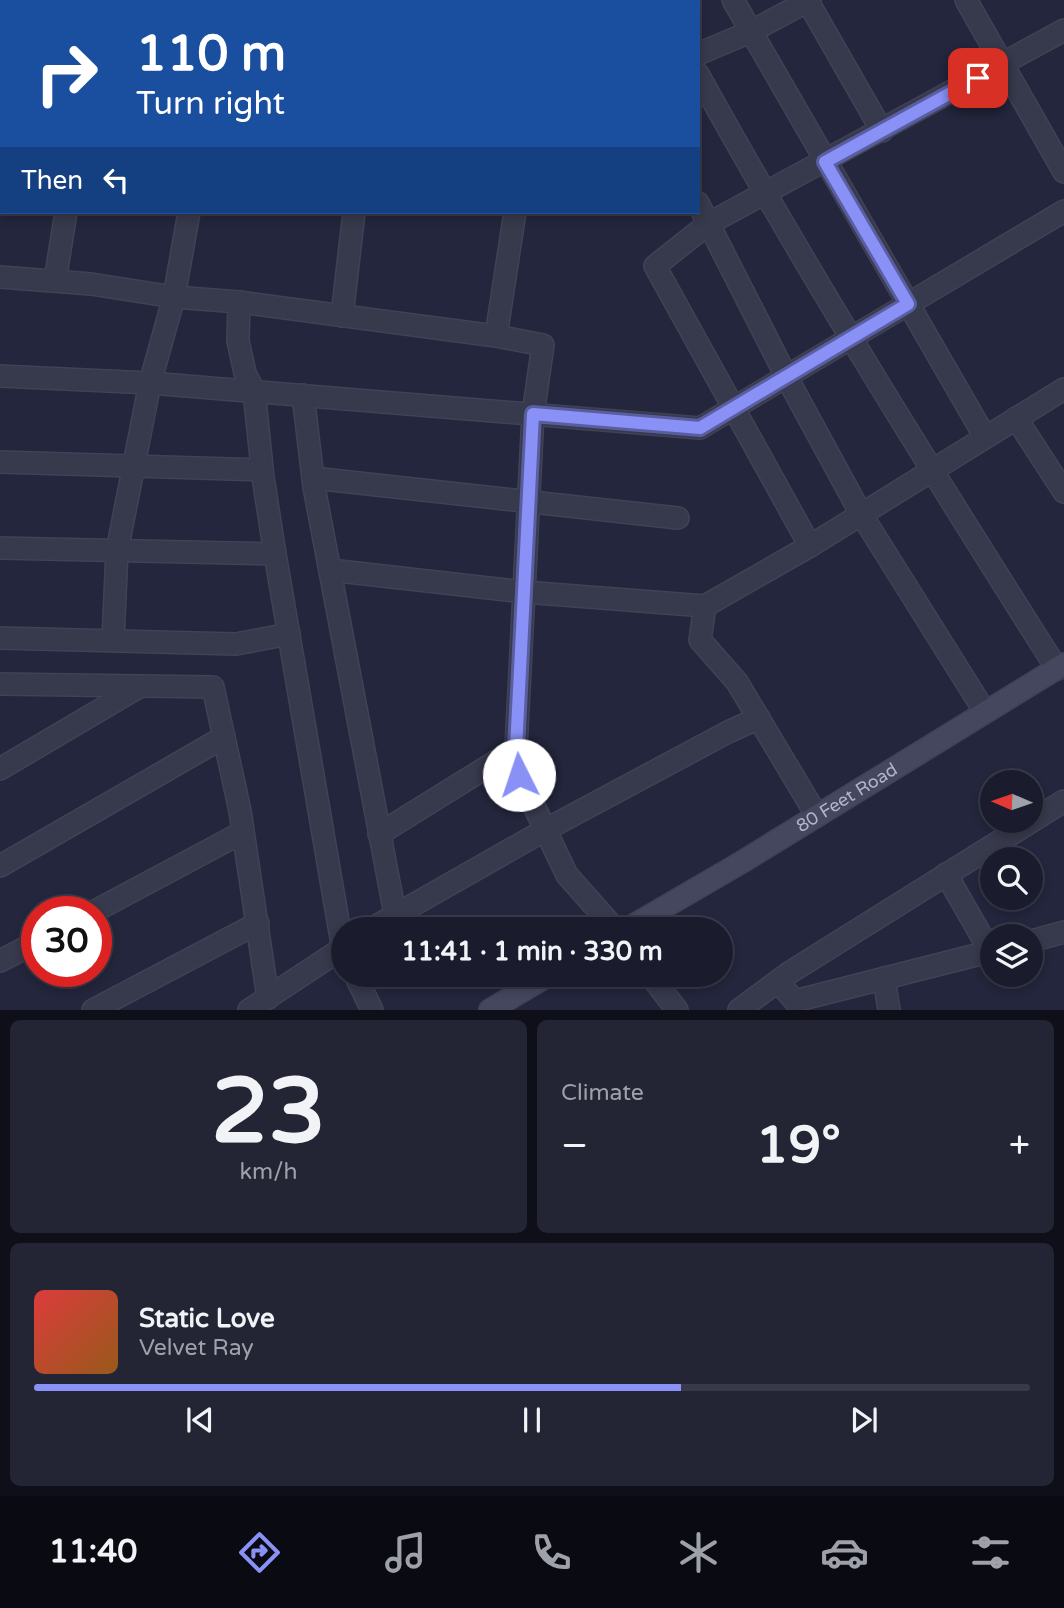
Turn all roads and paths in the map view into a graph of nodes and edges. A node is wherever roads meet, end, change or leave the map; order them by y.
1 (733, 0) edge
2 (809, 0) edge
3 (966, 0) edge
4 (1064, 30) edge
5 (750, 32) junction
6 (700, 53) edge
7 (1002, 64) junction
8 (700, 78) edge
9 (882, 131) junction
10 (825, 162) junction
11 (1064, 172) edge
12 (764, 194) junction
13 (700, 207) edge
14 (1064, 211) edge
15 (66, 214) edge
16 (189, 214) edge
17 (354, 214) edge
18 (515, 214) edge
19 (708, 224) junction
20 (0, 280) edge
21 (55, 281) junction
22 (174, 297) junction
23 (239, 303) junction
24 (908, 304) junction
25 (342, 316) junction
26 (496, 336) junction
27 (851, 338) junction
28 (0, 376) edge
29 (786, 376) junction
30 (150, 383) junction
31 (1064, 389) edge
32 (254, 391) junction
33 (303, 395) junction
34 (733, 407) junction
35 (533, 414) junction
36 (1016, 418) junction
37 (985, 437) junction
38 (0, 462) edge
39 (134, 466) junction
40 (262, 470) junction
41 (931, 470) junction
42 (313, 478) junction
43 (1064, 492) edge
44 (528, 501) junction
45 (861, 514) junction
46 (678, 518) dead end
47 (810, 545) junction
48 (0, 548) edge
49 (117, 551) junction
50 (275, 554) junction
51 (330, 570) junction
52 (524, 592) junction
53 (705, 606) junction
54 (289, 634) junction
55 (0, 638) edge
56 (113, 640) junction
57 (1060, 666) edge
58 (0, 684) edge
59 (141, 686) junction
60 (985, 712) junction
61 (758, 718) junction
62 (224, 737) junction
63 (516, 749) junction
64 (0, 769) edge
65 (1064, 801) edge
66 (817, 816) junction
67 (545, 830) junction
68 (243, 832) junction
69 (379, 834) junction
70 (0, 866) edge
71 (946, 874) junction
72 (112, 902) edge
73 (395, 914) junction
74 (338, 917) edge
75 (390, 917) edge
76 (604, 917) edge
77 (647, 917) edge
78 (258, 923) junction
79 (980, 932) edge
80 (1064, 932) edge
81 (1043, 938) edge
82 (21, 950) edge
83 (980, 954) edge
84 (331, 957) edge
85 (0, 961) edge
86 (884, 978) junction
87 (778, 982) junction
88 (361, 987) edge
89 (533, 987) edge
90 (659, 987) edge
91 (268, 998) junction
92 (511, 1004) edge
93 (93, 1010) edge
94 (249, 1010) edge
95 (372, 1010) edge
96 (489, 1010) edge
97 (677, 1010) edge
98 (739, 1010) edge
99 (889, 1010) edge

1 - 5 street
2 - 5 street
2 - 9 street
3 - 7 street
4 - 7 street
5 - 6 street
5 - 10 street
7 - 9 street
7 - 11 street
8 - 12 street
9 - 10 street
10 - 12 street
10 - 24 street
12 - 19 street
12 - 27 street
13 - 19 street
14 - 24 street
15 - 21 street
16 - 22 street
17 - 25 street
18 - 26 street
19 - 29 street
19 - 34 street
20 - 21 street
21 - 22 street
22 - 23 street
22 - 30 street
23 - 25 street
23 - 32 street
24 - 27 street
24 - 37 street
25 - 26 street
26 - 35 street
27 - 29 street
27 - 41 street
28 - 30 street
29 - 34 street
29 - 45 street
30 - 32 street
30 - 39 street
31 - 36 street
32 - 33 street
32 - 40 street
33 - 35 street
33 - 42 street
34 - 35 street
34 - 47 street
35 - 44 street
36 - 37 street
36 - 43 street
37 - 41 street
38 - 39 street
39 - 40 street
39 - 49 street
40 - 50 street
41 - 45 street
41 - 57 street
42 - 44 street
42 - 51 street
44 - 46 street
44 - 52 street
45 - 47 street
45 - 60 street
47 - 53 street
48 - 49 street
49 - 50 street
49 - 56 street
50 - 54 street
51 - 52 street
51 - 69 street
52 - 53 street
52 - 63 street
53 - 61 street
54 - 56 street
54 - 74 street
55 - 56 street
57 - 60 main road, 80 Feet Road
58 - 59 street
59 - 62 street
59 - 64 street
60 - 66 main road, 80 Feet Road
61 - 66 street
61 - 67 street
62 - 68 street
62 - 70 street
63 - 67 street
63 - 69 street
65 - 71 street
66 - 77 main road, 80 Feet Road
67 - 73 street
67 - 76 street
68 - 72 street
68 - 78 street
69 - 73 street
71 - 79 street
71 - 87 street
73 - 75 street
78 - 91 street
78 - 93 street
80 - 81 street
82 - 85 street
83 - 86 street
84 - 91 street
86 - 87 street
86 - 99 street
87 - 98 street
88 - 95 street
89 - 92 main road
90 - 97 street
91 - 94 street
92 - 96 main road

